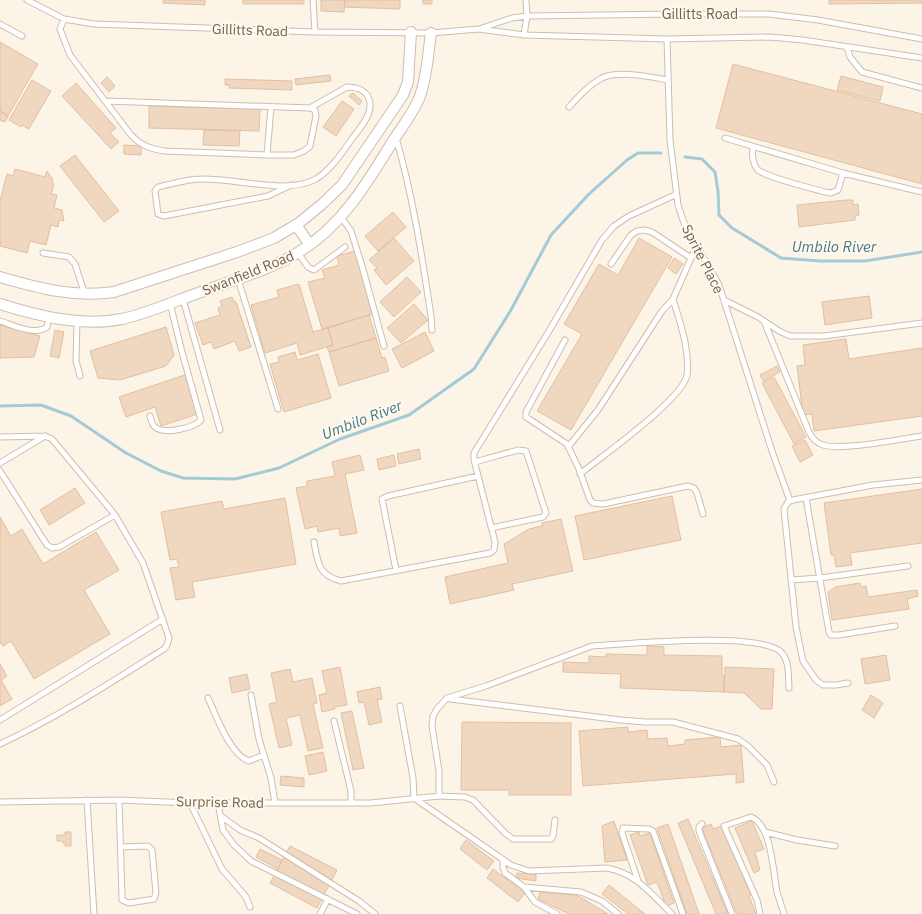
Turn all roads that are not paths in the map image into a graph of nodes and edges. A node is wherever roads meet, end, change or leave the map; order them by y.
1 (27, 0) edge
2 (313, 0) edge
3 (526, 0) edge
4 (527, 16) junction
5 (64, 19) junction
6 (0, 24) edge
7 (479, 29) junction
8 (315, 32) junction
9 (411, 32) junction
10 (431, 33) junction
11 (524, 35) junction
12 (22, 36) dead end
13 (667, 38) junction
14 (922, 38) edge
15 (847, 47) junction
16 (922, 58) edge
17 (668, 80) junction
18 (922, 88) edge
19 (106, 100) junction
20 (569, 107) dead end
21 (272, 108) junction
22 (310, 108) junction
23 (395, 138) junction
24 (725, 138) dead end
25 (753, 148) junction
26 (267, 155) junction
27 (360, 158) junction
28 (376, 169) junction
29 (843, 173) junction
30 (290, 185) junction
31 (922, 192) edge
32 (675, 195) junction
33 (341, 217) junction
34 (296, 225) junction
35 (310, 245) junction
36 (696, 246) junction
37 (345, 248) dead end
38 (43, 253) dead end
39 (298, 253) junction
40 (691, 258) junction
41 (611, 264) dead end
42 (0, 277) edge
43 (238, 279) junction
44 (86, 295) junction
45 (183, 298) junction
46 (673, 299) junction
47 (724, 300) junction
48 (170, 303) junction
49 (0, 304) edge
50 (49, 317) junction
51 (77, 320) junction
52 (0, 321) edge
53 (764, 321) junction
54 (922, 323) edge
55 (432, 330) dead end
56 (565, 340) dead end
57 (384, 346) dead end
58 (80, 376) dead end
59 (278, 409) dead end
60 (150, 416) dead end
61 (220, 430) dead end
62 (45, 436) junction
63 (922, 436) edge
64 (0, 437) edge
65 (568, 447) junction
66 (475, 462) junction
67 (0, 463) edge
68 (0, 471) edge
69 (580, 474) junction
70 (478, 476) junction
71 (922, 480) edge
72 (806, 498) junction
73 (790, 501) junction
74 (703, 514) dead end
75 (115, 515) junction
76 (491, 528) junction
77 (314, 542) dead end
78 (908, 566) dead end
79 (396, 570) junction
80 (820, 578) junction
81 (791, 580) junction
82 (163, 619) junction
83 (895, 626) dead end
84 (848, 683) dead end
85 (789, 688) dead end
86 (251, 695) dead end
87 (208, 698) dead end
88 (447, 698) junction
89 (400, 706) dead end
90 (0, 720) edge
91 (334, 721) dead end
92 (0, 744) edge
93 (264, 754) junction
94 (774, 782) dead end
95 (439, 796) junction
96 (414, 798) junction
97 (87, 800) junction
98 (119, 800) junction
99 (0, 802) edge
100 (190, 803) junction
101 (218, 803) junction
102 (275, 803) junction
103 (350, 803) junction
104 (220, 816) junction
105 (555, 820) dead end
106 (702, 824) dead end
107 (765, 832) junction
108 (836, 846) dead end
109 (121, 847) junction
110 (503, 860) junction
111 (638, 882) junction
112 (524, 887) junction
113 (328, 899) junction
114 (250, 907) dead end
115 (94, 914) edge
116 (320, 914) edge
117 (357, 914) edge
118 (375, 914) edge
119 (557, 914) edge
120 (618, 914) edge
121 (672, 914) edge
122 (683, 914) edge
123 (732, 914) edge
124 (760, 914) edge
125 (784, 914) edge

1 - 5 lane, Gillitts Road
2 - 8 lane
3 - 4 lane
4 - 7 lane, Gillitts Road
4 - 11 lane
4 - 14 lane, Gillitts Road
5 - 8 lane, Gillitts Road
5 - 19 lane
6 - 12 lane
7 - 10 lane, Gillitts Road
7 - 11 lane, Gillitts Road
8 - 9 lane, Gillitts Road
9 - 10 lane, Gillitts Road
9 - 27 street, Swanfield Road
10 - 23 street, Swanfield Road
11 - 13 lane, Gillitts Road
13 - 15 lane, Gillitts Road
13 - 17 lane, Sprite Place
15 - 16 lane, Gillitts Road
15 - 18 lane
17 - 20 lane
17 - 32 lane, Sprite Place
19 - 21 lane
19 - 26 lane
21 - 22 lane
21 - 26 lane
22 - 26 lane
22 - 30 lane
23 - 28 street, Swanfield Road
23 - 55 lane
24 - 25 lane
25 - 29 lane
25 - 29 lane
27 - 28 street
27 - 34 street, Swanfield Road
28 - 33 street, Swanfield Road
29 - 31 lane
30 - 30 lane
32 - 36 lane, Sprite Place
32 - 66 lane
33 - 35 street, Swanfield Road
33 - 57 lane
34 - 35 street
34 - 44 street, Swanfield Road
35 - 39 street, Swanfield Road
36 - 40 lane
36 - 47 lane, Sprite Place
37 - 39 lane
38 - 44 lane
39 - 43 street, Swanfield Road
40 - 41 lane
40 - 46 lane
42 - 44 street, Swanfield Road
43 - 45 street, Swanfield Road
43 - 59 lane
45 - 48 street, Swanfield Road
45 - 61 lane
46 - 65 lane
46 - 69 lane
47 - 53 lane
47 - 73 lane, Sprite Place
48 - 51 street, Swanfield Road
48 - 60 lane
49 - 50 street, Swanfield Road
50 - 51 street, Swanfield Road
50 - 52 lane
51 - 58 lane
53 - 54 lane
53 - 63 lane
56 - 65 lane
62 - 64 lane
62 - 67 lane
62 - 75 lane
65 - 69 lane
66 - 70 lane
66 - 76 lane
68 - 75 lane
69 - 74 lane
70 - 76 lane
70 - 79 lane
71 - 72 lane
72 - 73 lane
72 - 80 lane
73 - 81 lane
75 - 82 lane
76 - 79 lane
77 - 79 lane
78 - 80 lane
80 - 81 lane
80 - 83 lane
81 - 84 lane
82 - 90 lane
82 - 92 lane
85 - 88 lane
86 - 93 lane
87 - 93 lane
88 - 94 lane
88 - 95 lane
89 - 96 lane
91 - 103 lane
93 - 102 lane
95 - 96 lane, Surprise Road
95 - 105 lane, Surprise Road
96 - 103 lane, Surprise Road
96 - 110 lane
97 - 98 lane, Surprise Road
97 - 99 lane, Surprise Road
97 - 115 lane
98 - 100 lane, Surprise Road
98 - 109 lane
100 - 101 lane, Surprise Road
100 - 114 lane
101 - 102 lane, Surprise Road
101 - 104 lane
102 - 103 lane, Surprise Road
104 - 113 lane
104 - 118 lane
106 - 123 lane
107 - 108 lane
107 - 124 lane
107 - 125 lane
109 - 109 lane
110 - 111 lane
110 - 112 lane
111 - 121 lane
111 - 122 lane
112 - 119 lane
112 - 120 lane
113 - 116 lane
113 - 117 lane

